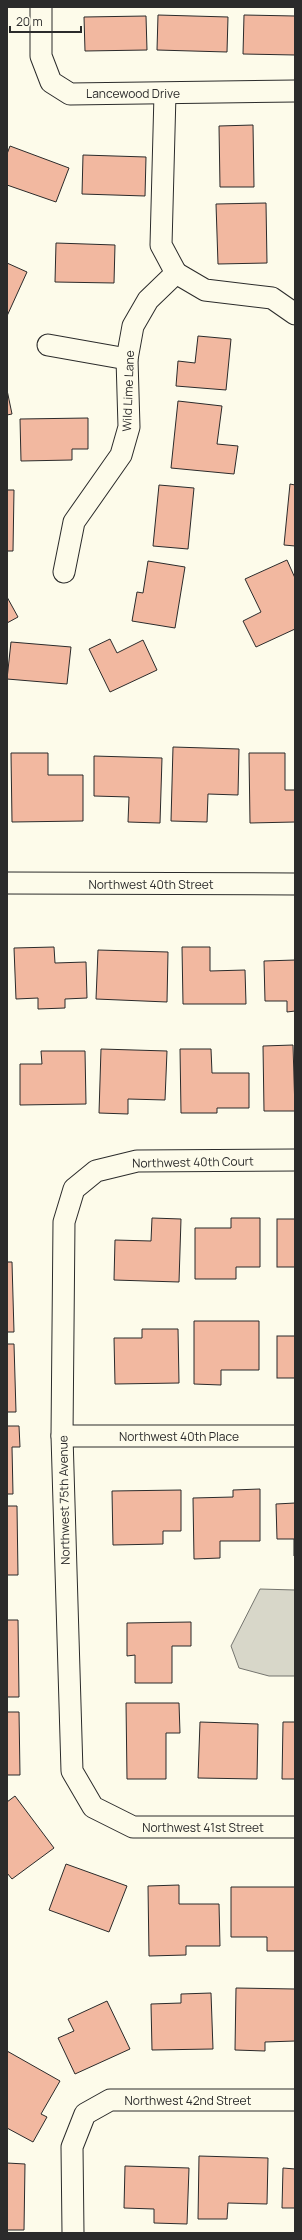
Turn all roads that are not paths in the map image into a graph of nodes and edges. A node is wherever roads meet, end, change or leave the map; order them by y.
1 (41, 7) edge
2 (295, 91) edge
3 (165, 94) junction
4 (176, 273) junction
5 (295, 314) edge
6 (48, 345) dead end
7 (127, 359) junction
8 (64, 572) dead end
9 (7, 883) edge
10 (295, 884) edge
11 (295, 1160) edge
12 (74, 1189) joint
13 (62, 1436) junction
14 (295, 1436) edge
15 (92, 1807) joint
16 (295, 1827) edge
17 (295, 2100) edge
18 (73, 2233) edge

1 - 3 street, Lancewood Drive
2 - 3 street, Lancewood Drive
3 - 4 street
4 - 5 street
4 - 7 street, Wild Lime Lane
6 - 7 street
7 - 8 street, Wild Lime Lane
9 - 10 street, Northwest 40th Street
11 - 12 street, Northwest 40th Court
12 - 13 street, Northwest 75th Avenue
13 - 14 street, Northwest 40th Place
13 - 15 street, Northwest 75th Avenue
15 - 16 street, Northwest 41st Street
17 - 18 street, Northwest 42nd Street

